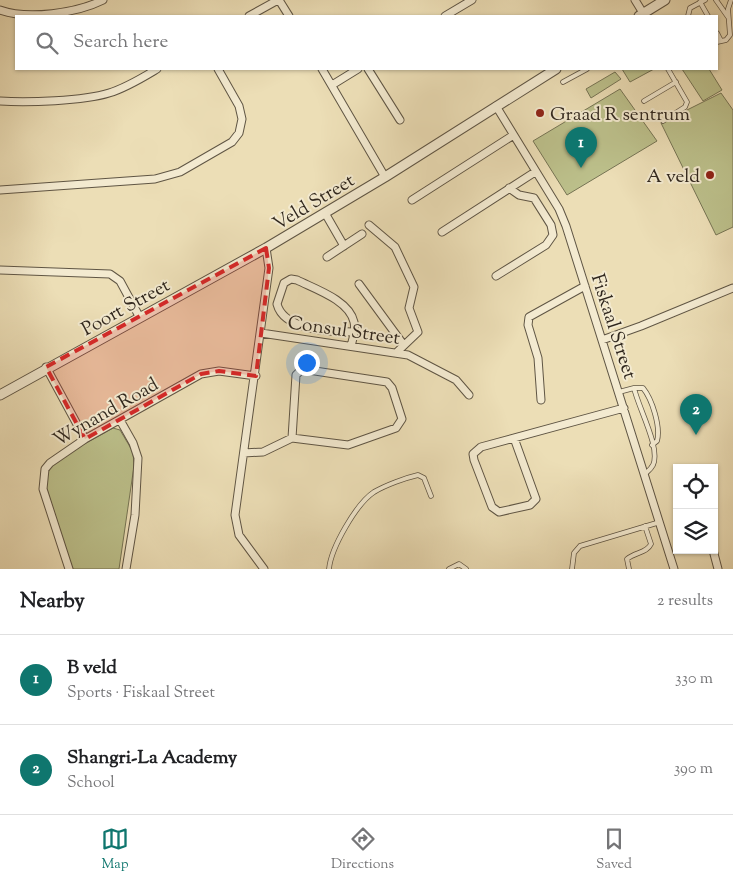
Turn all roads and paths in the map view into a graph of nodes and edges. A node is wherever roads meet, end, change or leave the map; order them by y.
1 (103, 0) edge
2 (278, 0) edge
3 (472, 0) edge
4 (635, 0) edge
5 (665, 0) edge
6 (705, 0) edge
7 (716, 0) edge
8 (731, 0) edge
9 (700, 2) junction
10 (0, 10) edge
11 (251, 15) edge
12 (288, 15) edge
13 (447, 15) edge
14 (641, 15) edge
15 (688, 15) edge
16 (707, 15) edge
17 (728, 17) junction
18 (719, 42) edge
19 (155, 70) edge
20 (219, 70) edge
21 (323, 70) edge
22 (356, 70) edge
23 (369, 70) edge
24 (554, 70) edge
25 (584, 70) edge
26 (669, 70) edge
27 (563, 82) dead end
28 (676, 82) junction
29 (332, 85) junction
30 (0, 101) edge
31 (644, 101) dead end
32 (496, 106) junction
33 (400, 120) dead end
34 (663, 121) dead end
35 (512, 136) junction
36 (535, 172) junction
37 (385, 177) junction
38 (509, 188) junction
39 (0, 190) edge
40 (412, 200) dead end
41 (325, 213) junction
42 (369, 225) dead end
43 (442, 232) dead end
44 (362, 234) dead end
45 (344, 246) junction
46 (266, 248) junction
47 (328, 257) dead end
48 (0, 270) edge
49 (496, 276) dead end
50 (359, 284) dead end
51 (585, 286) junction
52 (733, 288) edge
53 (139, 316) junction
54 (354, 332) junction
55 (261, 333) junction
56 (602, 340) junction
57 (403, 344) junction
58 (351, 346) junction
59 (396, 352) junction
60 (46, 368) junction
61 (256, 376) junction
62 (634, 388) junction
63 (619, 392) junction
64 (469, 394) dead end
65 (0, 395) edge
66 (540, 400) dead end
67 (624, 408) junction
68 (120, 420) junction
69 (292, 438) junction
70 (514, 438) junction
71 (86, 439) junction
72 (652, 445) junction
73 (244, 453) junction
74 (645, 474) junction
75 (430, 496) dead end
76 (660, 522) junction
77 (645, 526) junction
78 (714, 554) edge
79 (69, 569) edge
80 (126, 569) edge
81 (264, 569) edge
82 (329, 569) edge
83 (449, 569) edge
84 (466, 569) edge
85 (572, 569) edge
86 (629, 569) edge
87 (674, 569) edge
88 (718, 569) edge

1 - 10 street
2 - 11 street
2 - 12 street
3 - 13 street
4 - 14 street
5 - 14 street
6 - 9 lane
7 - 17 lane
8 - 17 lane
9 - 15 lane
9 - 16 lane
17 - 18 lane
19 - 30 street
20 - 39 street
21 - 29 street
22 - 29 street
23 - 33 street
24 - 32 street, Veld Street
25 - 27 lane
26 - 28 lane
28 - 31 lane
28 - 34 lane
29 - 37 street
32 - 35 street, Fiskaal Street
32 - 37 street, Veld Street
35 - 36 street, Fiskaal Street
35 - 40 street
36 - 38 street
36 - 51 street, Fiskaal Street
37 - 41 street, Veld Street
38 - 43 street
38 - 49 street
41 - 45 street
41 - 46 street, Veld Street
42 - 57 street
44 - 45 street
45 - 47 street
46 - 53 street, Poort Street
46 - 55 street, Veld Street
48 - 53 street
50 - 57 street
51 - 56 street, Fiskaal Street
51 - 66 street
52 - 56 street
53 - 60 street, Poort Street
54 - 54 street
54 - 58 street
55 - 58 street, Consul Street
55 - 61 street, Veld Street
56 - 63 street, Fiskaal Street
57 - 59 street
58 - 59 street, Consul Street
59 - 64 street, Consul Street
60 - 65 street, Poort Street
60 - 71 street
61 - 68 street, Wynand Road
61 - 73 street, Veld Street
62 - 63 lane
62 - 72 lane
62 - 72 lane
63 - 67 street, Fiskaal Street
67 - 70 street
67 - 74 street, Fiskaal Street
68 - 71 street, Wynand Road
68 - 80 street
69 - 69 street
69 - 73 street
70 - 70 street
71 - 79 street, Wynand Road
72 - 74 lane
73 - 81 street, Veld Street
74 - 76 street, Fiskaal Street
75 - 82 lane
76 - 77 lane
76 - 87 street, Fiskaal Street
77 - 85 lane
77 - 86 lane
78 - 88 street
83 - 84 lane

